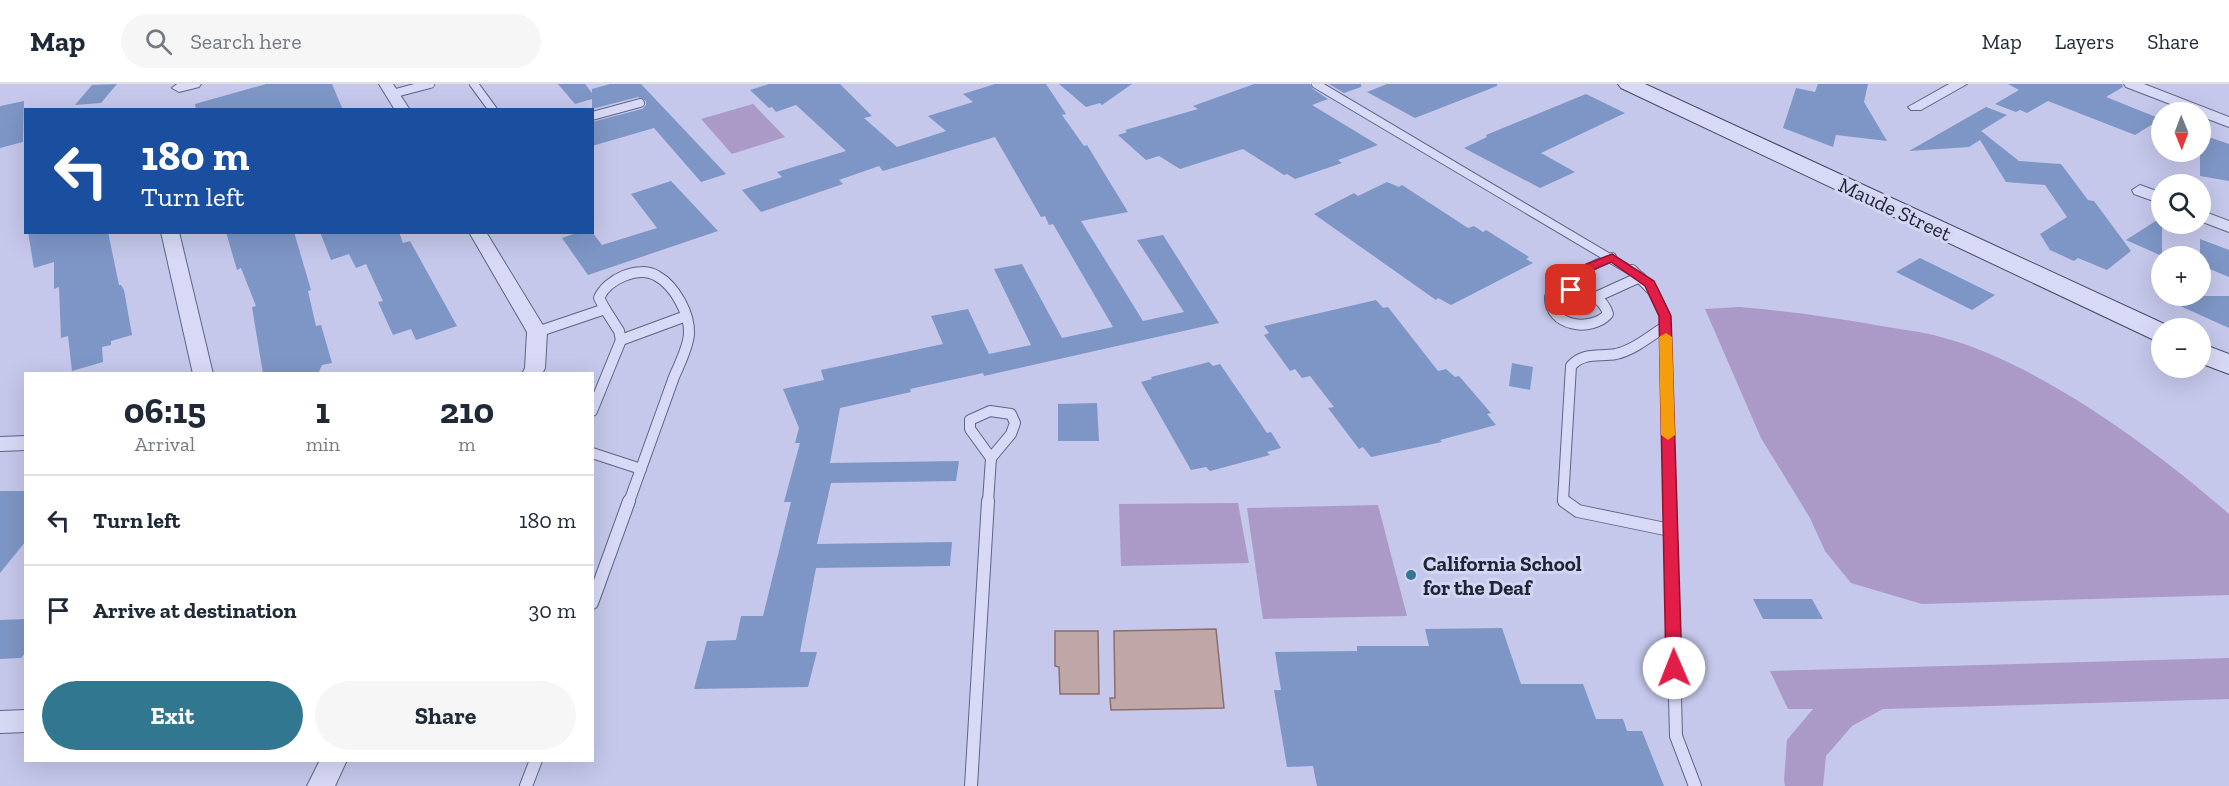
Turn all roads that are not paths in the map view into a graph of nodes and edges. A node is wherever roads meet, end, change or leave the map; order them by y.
1 (194, 84) edge
2 (430, 84) edge
3 (474, 84) edge
4 (1316, 84) edge
5 (1628, 84) edge
6 (1960, 84) edge
7 (2131, 84) edge
8 (179, 88) dead end
9 (389, 89) edge
10 (640, 103) dead end
11 (1916, 107) dead end
12 (402, 108) edge
13 (492, 108) edge
14 (594, 115) edge
15 (2229, 122) edge
16 (2140, 190) dead end
17 (2151, 194) edge
18 (2211, 219) edge
19 (2229, 226) edge
20 (170, 234) edge
21 (478, 234) edge
22 (1612, 257) junction
23 (1640, 277) junction
24 (1571, 290) junction
25 (1596, 297) junction
26 (605, 309) junction
27 (686, 316) junction
28 (1665, 327) junction
29 (2151, 328) edge
30 (537, 332) junction
31 (621, 340) junction
32 (2211, 357) edge
33 (2229, 365) edge
34 (203, 372) edge
35 (533, 372) edge
36 (594, 406) edge
37 (24, 443) edge
38 (0, 444) edge
39 (594, 454) edge
40 (992, 458) junction
41 (641, 469) junction
42 (1670, 530) junction
43 (594, 598) edge
44 (0, 722) edge
45 (24, 722) edge
46 (333, 762) edge
47 (535, 762) edge
48 (321, 786) edge
49 (526, 786) edge
50 (971, 786) edge
51 (1695, 786) edge

1 - 8 street
2 - 9 lane
3 - 13 lane
4 - 22 lane
5 - 29 street, Maude Street
6 - 11 street
7 - 15 street
9 - 12 street
10 - 14 lane
16 - 17 street
18 - 19 street
20 - 34 street
21 - 30 street
22 - 23 lane
22 - 24 lane
23 - 25 lane
23 - 28 lane
24 - 25 lane
24 - 25 lane
26 - 27 lane
26 - 30 lane
26 - 31 lane
27 - 31 lane
27 - 41 lane
28 - 42 lane
28 - 42 lane
30 - 35 street
31 - 36 lane
32 - 33 street
37 - 38 street
39 - 41 lane
40 - 40 lane
40 - 50 lane
41 - 43 lane
42 - 51 lane
44 - 45 street
46 - 48 street
47 - 49 lane

